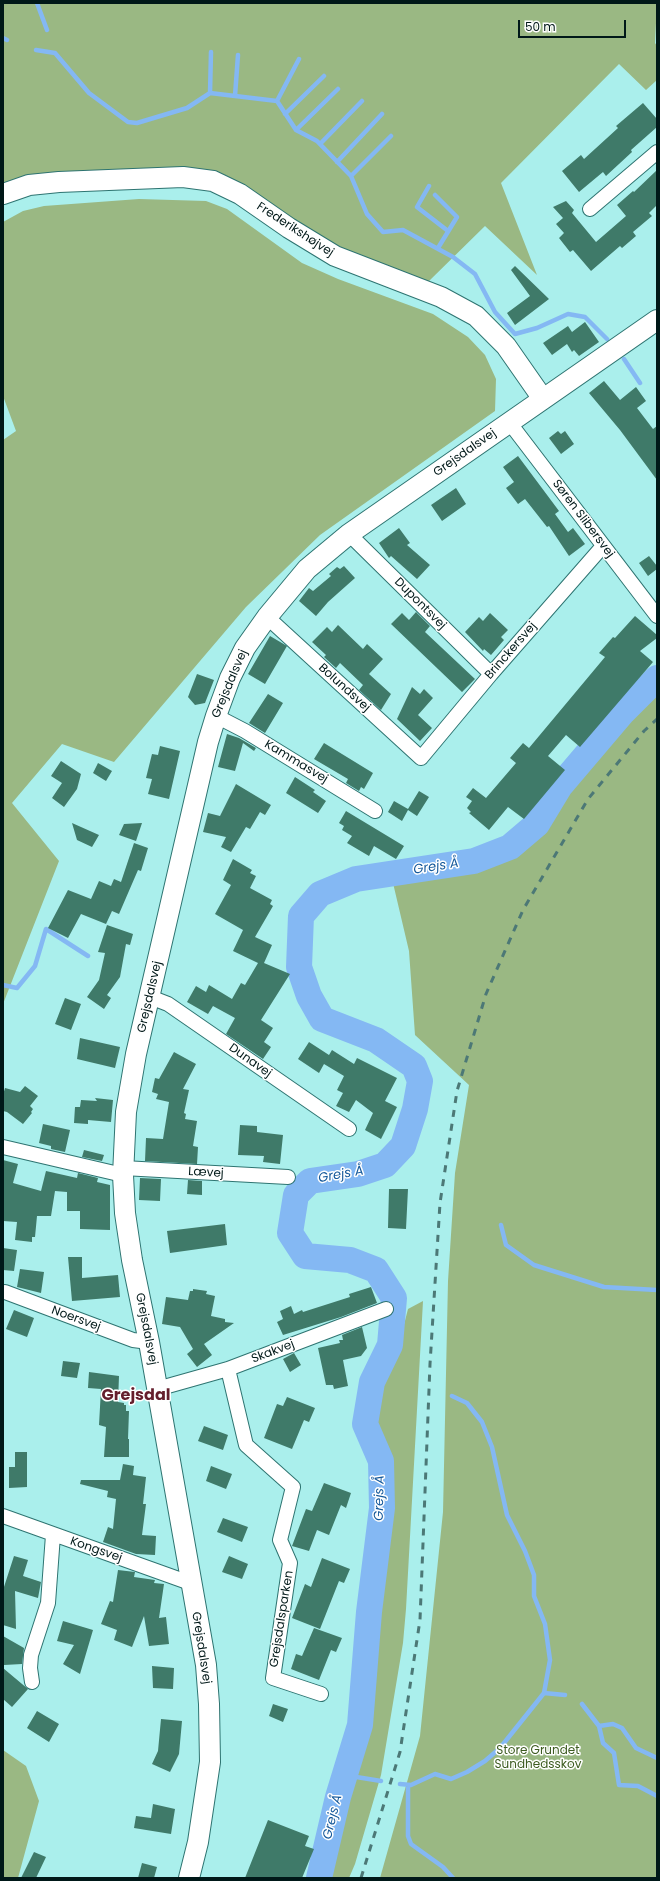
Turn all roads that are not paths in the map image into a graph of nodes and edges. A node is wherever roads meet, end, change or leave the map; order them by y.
1 (657, 152) edge
2 (3, 194) edge
3 (590, 209) dead end
4 (657, 320) edge
5 (543, 399) junction
6 (509, 422) junction
7 (349, 534) junction
8 (603, 546) junction
9 (657, 616) edge
10 (267, 617) junction
11 (490, 674) junction
12 (216, 716) junction
13 (421, 758) joint
14 (375, 811) dead end
15 (150, 997) junction
16 (349, 1129) dead end
17 (3, 1147) edge
18 (123, 1172) junction
19 (288, 1177) dead end
20 (5, 1292) dead end
21 (386, 1309) dead end
22 (149, 1342) junction
23 (228, 1369) junction
24 (157, 1389) junction
25 (3, 1516) edge
26 (53, 1535) junction
27 (190, 1583) junction
28 (32, 1682) dead end
29 (321, 1694) dead end
30 (189, 1878) edge

1 - 3 street
2 - 5 street, Frederikshøjvej
4 - 5 street, Grejsdalsvej
5 - 6 street, Grejsdalsvej
6 - 7 street, Grejsdalsvej
6 - 8 street, Søren Slibersvej
7 - 10 street, Grejsdalsvej
7 - 11 street, Dupontsvej
8 - 9 street, Søren Slibersvej
8 - 11 street, Brinckersvej
10 - 12 street, Grejsdalsvej
10 - 13 street, Bolundsvej
11 - 13 street, Brinckersvej
12 - 14 street, Kammasvej
12 - 15 street, Grejsdalsvej
15 - 16 street, Dunavej
15 - 18 street, Grejsdalsvej
17 - 18 street, Lævej
18 - 19 street, Lævej
18 - 22 street, Grejsdalsvej
20 - 22 street, Noersvej
21 - 23 street, Skakvej
22 - 24 street, Grejsdalsvej
23 - 24 street, Skakvej
23 - 29 street, Grejsdalsparken
24 - 27 street, Grejsdalsvej
25 - 26 street, Kongsvej
26 - 27 street, Kongsvej
26 - 28 street
27 - 30 street, Grejsdalsvej

